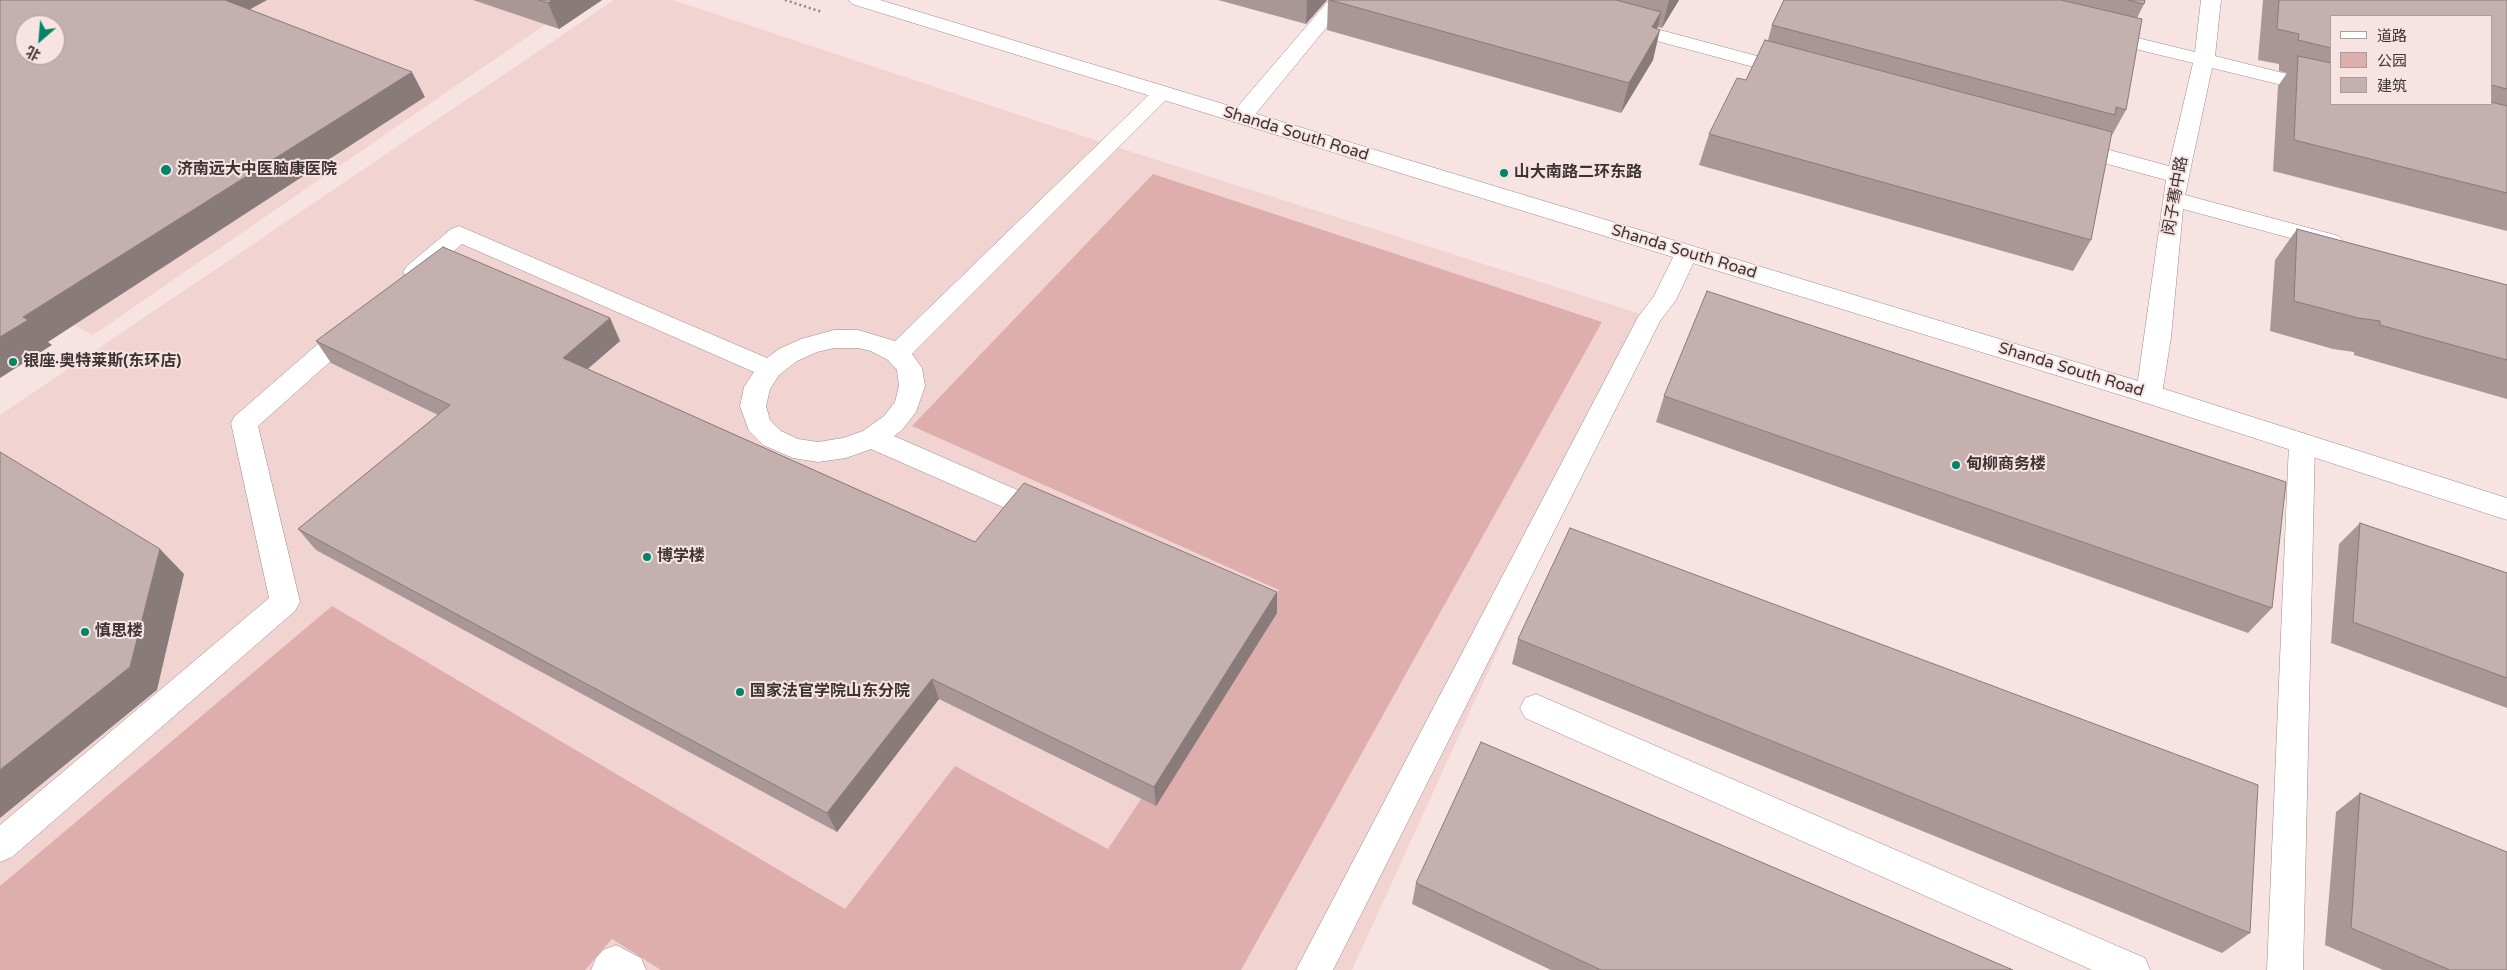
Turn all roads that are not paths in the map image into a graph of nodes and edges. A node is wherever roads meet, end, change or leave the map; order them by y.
1 (859, 0) edge
2 (1339, 0) edge
3 (2211, 0) edge
4 (1604, 21) edge
5 (2078, 30) edge
6 (2204, 59) junction
7 (1814, 78) edge
8 (2330, 91) edge
9 (1162, 93) junction
10 (1241, 117) junction
11 (2054, 142) edge
12 (2178, 176) junction
13 (2173, 199) junction
14 (2354, 246) edge
15 (1686, 253) junction
16 (400, 286) edge
17 (370, 312) edge
18 (897, 354) junction
19 (770, 369) junction
20 (2148, 394) junction
21 (872, 438) junction
22 (2302, 443) junction
23 (1012, 500) edge
24 (2507, 508) edge
25 (1536, 708) dead end
26 (0, 846) edge
27 (609, 970) edge
28 (628, 970) edge
29 (1314, 970) edge
30 (2132, 970) edge
31 (2285, 970) edge

1 - 9 street, Shanda South Road
2 - 10 street
3 - 6 street, 闵子骞中路
4 - 7 street
5 - 6 street
6 - 8 street
6 - 12 street, 闵子骞中路
9 - 10 street, Shanda South Road
9 - 18 street
10 - 15 street, Shanda South Road
11 - 12 street
12 - 13 street, 闵子骞中路
13 - 14 street
13 - 20 street, 闵子骞中路
15 - 20 street, Shanda South Road
15 - 29 street
16 - 19 street
17 - 26 street
18 - 19 street
18 - 21 street
19 - 21 street
20 - 22 street, Shanda South Road
21 - 23 street
22 - 24 street, Shanda South Road
22 - 31 street
25 - 30 street
27 - 28 street

